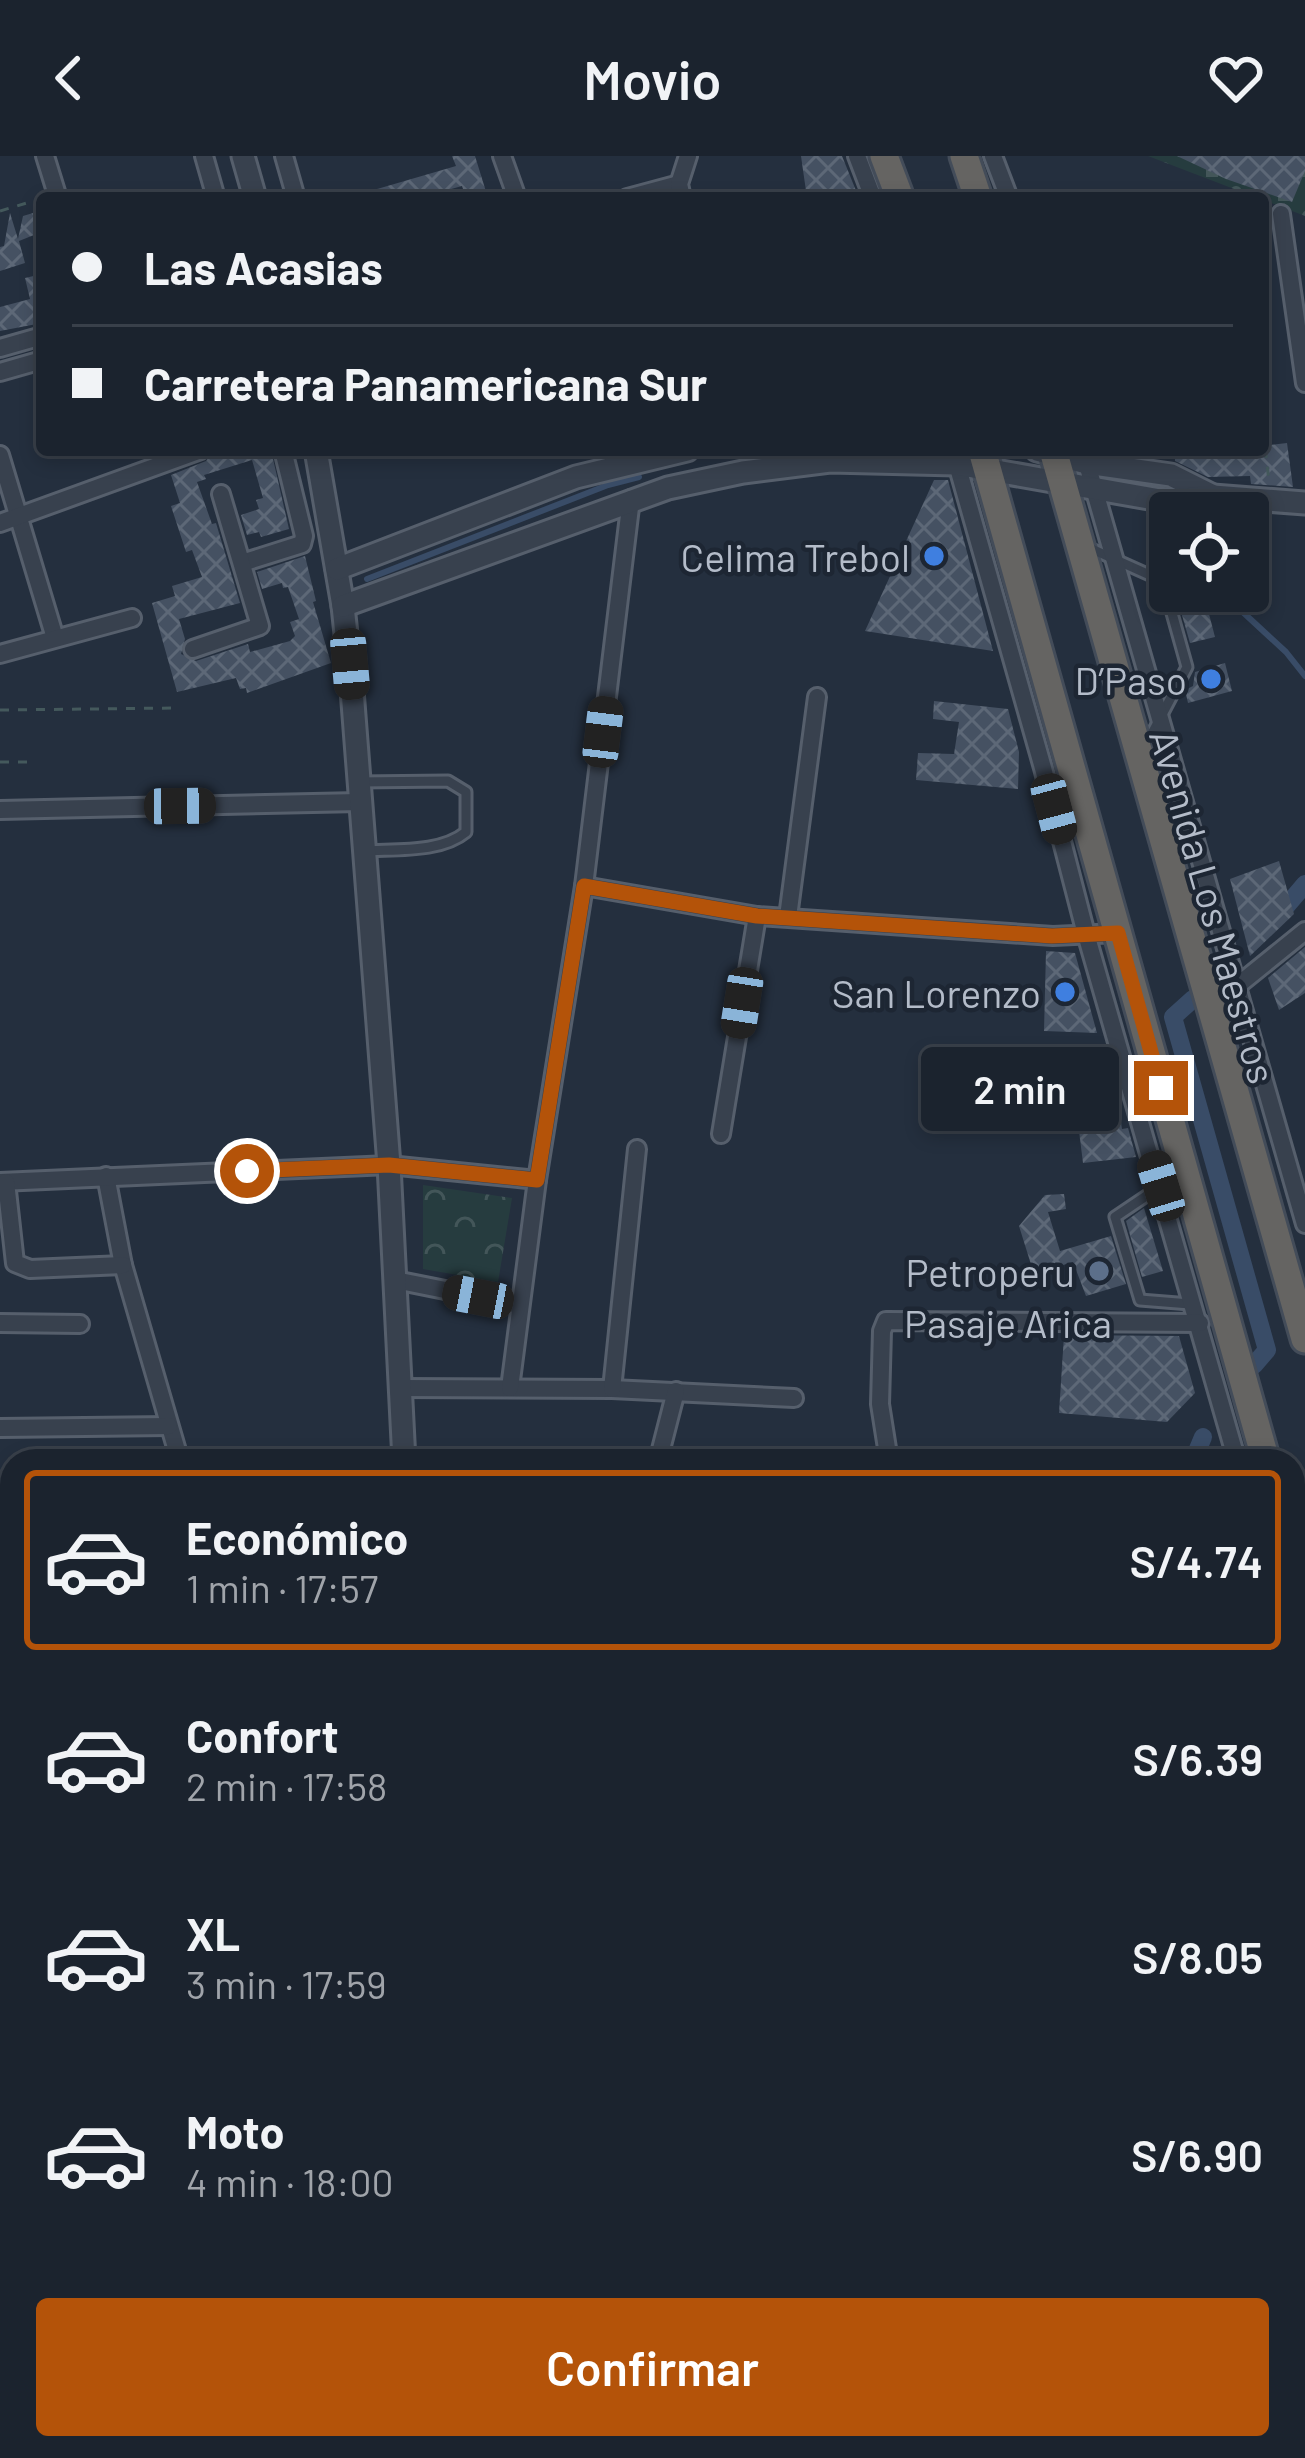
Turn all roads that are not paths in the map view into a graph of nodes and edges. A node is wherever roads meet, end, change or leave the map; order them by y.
1 (45, 156) edge
2 (203, 156) edge
3 (243, 156) edge
4 (284, 156) edge
5 (502, 156) edge
6 (688, 156) edge
7 (857, 156) edge
8 (884, 156) edge
9 (964, 156) edge
10 (993, 156) edge
11 (681, 191) edge
12 (56, 192) edge
13 (214, 192) edge
14 (253, 192) edge
15 (294, 192) edge
16 (515, 192) edge
17 (871, 192) edge
18 (898, 192) edge
19 (976, 192) edge
20 (1007, 192) edge
21 (1281, 214) dead end
22 (36, 338) edge
23 (0, 348) edge
24 (36, 362) edge
25 (0, 372) edge
26 (1305, 383) edge
27 (0, 455) edge
28 (185, 456) edge
29 (284, 456) edge
30 (317, 456) edge
31 (662, 456) edge
32 (830, 456) edge
33 (1085, 456) edge
34 (954, 457) edge
35 (985, 459) edge
36 (1051, 459) edge
37 (1094, 488) junction
38 (1205, 492) edge
39 (221, 494) dead end
40 (1149, 498) edge
41 (632, 499) junction
42 (1269, 500) edge
43 (1305, 503) edge
44 (9, 520) edge
45 (1079, 543) junction
46 (1115, 560) junction
47 (242, 563) junction
48 (337, 569) junction
49 (343, 606) junction
50 (131, 618) dead end
51 (55, 638) junction
52 (194, 649) dead end
53 (0, 654) edge
54 (817, 697) dead end
55 (1160, 718) junction
56 (1140, 757) junction
57 (359, 792) junction
58 (0, 810) edge
59 (364, 851) junction
60 (584, 886) junction
61 (757, 916) junction
62 (788, 917) junction
63 (1305, 931) edge
64 (1118, 933) junction
65 (1086, 934) junction
66 (1238, 986) junction
67 (721, 1135) dead end
68 (637, 1149) dead end
69 (389, 1165) junction
70 (106, 1176) junction
71 (537, 1180) junction
72 (3, 1182) edge
73 (1161, 1186) junction
74 (1305, 1223) edge
75 (122, 1265) junction
76 (394, 1280) junction
77 (1195, 1304) junction
78 (520, 1305) junction
79 (0, 1323) edge
80 (1200, 1323) junction
81 (80, 1324) dead end
82 (1305, 1340) edge
83 (400, 1388) junction
84 (510, 1388) junction
85 (612, 1389) junction
86 (676, 1391) junction
87 (794, 1398) dead end
88 (170, 1426) junction
89 (0, 1428) edge
90 (177, 1449) edge
91 (403, 1449) edge
92 (661, 1449) edge
93 (887, 1449) edge
94 (1234, 1449) edge
95 (1262, 1449) edge

1 - 12 street
2 - 13 street
3 - 14 street
4 - 15 street
5 - 16 street
6 - 11 street
7 - 17 street
8 - 18 highway
9 - 19 highway
10 - 20 street
21 - 26 street
22 - 23 street
24 - 25 street
27 - 44 street
28 - 44 street
29 - 47 street
30 - 48 street
31 - 48 street
32 - 34 street
32 - 41 street
33 - 36 street
33 - 37 street, Avenida Los Maestros
33 - 38 street
34 - 35 street
34 - 65 street
35 - 36 street
35 - 64 highway
36 - 37 street
36 - 45 highway
37 - 40 street
37 - 46 street, Avenida Los Maestros
39 - 47 street
41 - 49 street
41 - 60 street
42 - 43 street
44 - 51 street
45 - 46 lane
45 - 56 highway
46 - 55 street, Avenida Los Maestros
46 - 55 lane
47 - 52 street
48 - 49 street
49 - 57 street
50 - 51 street
51 - 53 street
54 - 62 street
55 - 56 lane
55 - 66 street, Avenida Los Maestros
56 - 82 highway
57 - 58 street
57 - 59 street
57 - 59 lane
59 - 69 street
60 - 61 street
60 - 71 street
61 - 62 street
61 - 67 street
62 - 65 street
63 - 66 street
64 - 65 street
64 - 95 highway
65 - 73 street
66 - 74 street, Avenida Los Maestros
68 - 85 street
69 - 70 street
69 - 71 street
69 - 76 street
70 - 72 street
70 - 75 street
71 - 78 street
72 - 75 street
73 - 77 street
73 - 77 lane
75 - 88 street
76 - 78 street
76 - 83 street
77 - 80 street
78 - 84 street
79 - 81 street
80 - 93 street, Pasaje Arica
80 - 94 street
83 - 84 street
83 - 91 street
84 - 85 street
85 - 86 street
86 - 87 street
86 - 92 street
88 - 89 street
88 - 90 street

